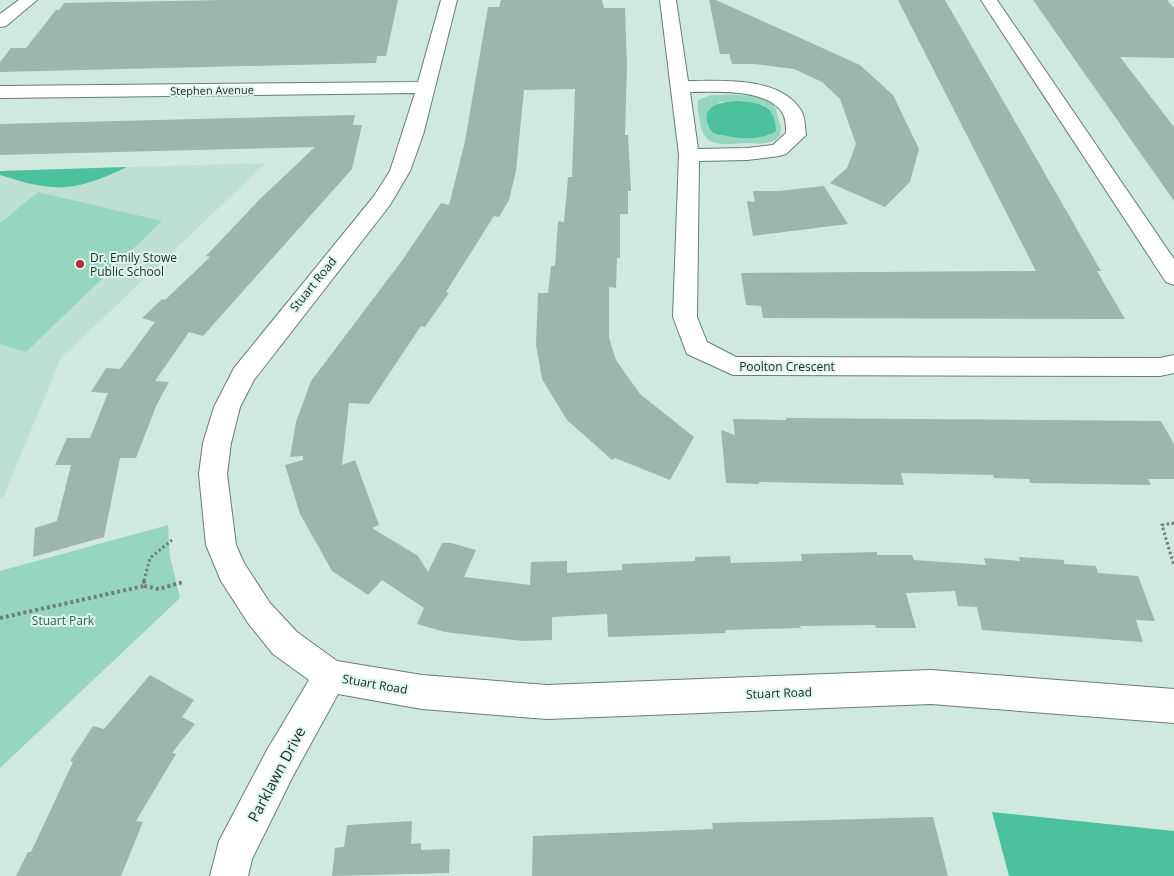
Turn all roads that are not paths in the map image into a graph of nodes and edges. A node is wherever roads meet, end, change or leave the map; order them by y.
1 (29, 0) edge
2 (449, 0) edge
3 (668, 0) edge
4 (989, 0) edge
5 (0, 22) edge
6 (680, 86) junction
7 (424, 87) junction
8 (0, 92) edge
9 (689, 155) junction
10 (1174, 278) edge
11 (1174, 364) edge
12 (330, 676) junction
13 (1174, 706) edge
14 (229, 876) edge

1 - 5 street
2 - 7 street, Stuart Road
3 - 6 street, Poolton Crescent
4 - 10 street
6 - 9 street, Poolton Crescent
6 - 9 street
7 - 8 street, Stephen Avenue
7 - 12 street, Stuart Road
9 - 11 street, Poolton Crescent
12 - 13 street, Stuart Road
12 - 14 street, Parklawn Drive

